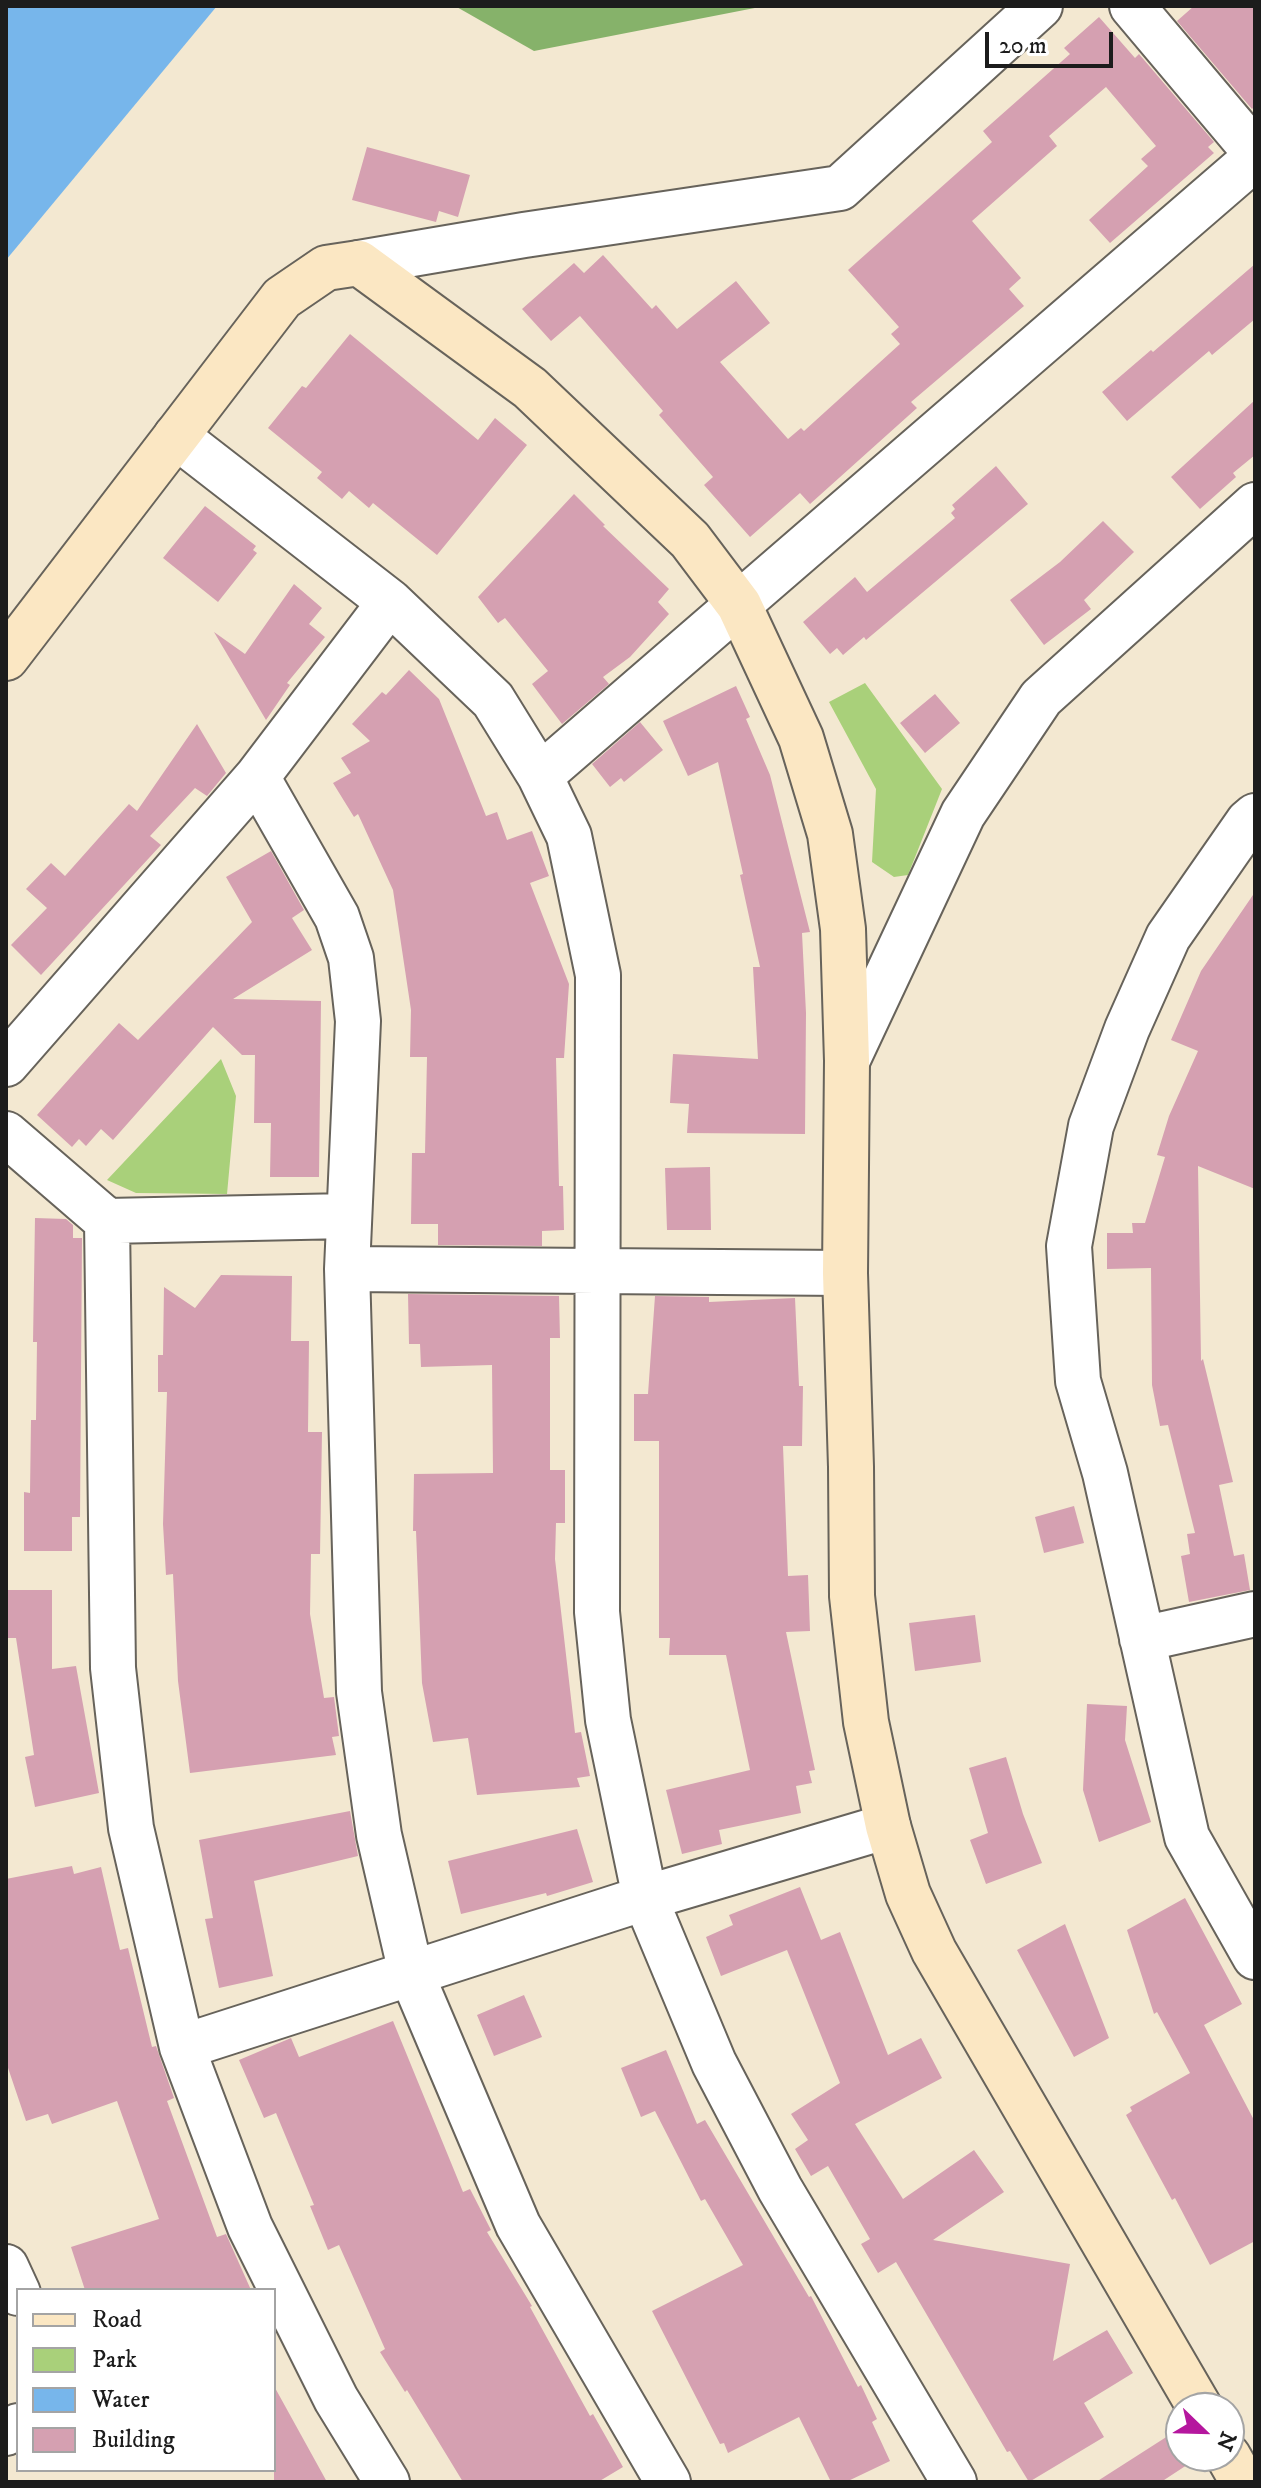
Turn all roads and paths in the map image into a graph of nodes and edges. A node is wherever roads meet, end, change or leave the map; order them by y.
1 (1040, 6) edge
2 (1132, 6) edge
3 (1255, 152) edge
4 (1255, 158) edge
5 (359, 263) junction
6 (176, 436) junction
7 (1255, 505) edge
8 (390, 602) junction
9 (739, 605) junction
10 (6, 658) edge
11 (540, 776) junction
12 (257, 777) junction
13 (1253, 822) edge
14 (847, 1061) junction
15 (6, 1064) edge
16 (6, 1134) edge
17 (348, 1216) junction
18 (107, 1221) junction
19 (347, 1269) junction
20 (597, 1270) junction
21 (845, 1273) junction
22 (1255, 1614) edge
23 (1142, 1639) junction
24 (888, 1826) junction
25 (645, 1898) junction
26 (1255, 1957) edge
27 (411, 1973) junction
28 (182, 2047) junction
29 (6, 2267) edge
30 (16, 2289) edge
31 (1191, 2392) edge
32 (387, 2482) edge
33 (668, 2482) edge
34 (954, 2482) edge

1 - 5 street
2 - 3 street
4 - 9 street
5 - 6 street
5 - 9 street
6 - 8 street
6 - 10 street
7 - 14 street
8 - 11 street
8 - 12 street
9 - 11 street
9 - 14 street
11 - 20 street
12 - 15 street
12 - 17 street
13 - 23 street
14 - 21 street
16 - 18 street
17 - 18 street
17 - 19 street
18 - 28 street
19 - 20 street
19 - 27 street
20 - 21 street
20 - 25 street
21 - 24 street
22 - 23 street
23 - 26 street
24 - 25 street
24 - 31 street
25 - 27 street
25 - 34 street
27 - 28 street
27 - 33 street
28 - 32 street
29 - 30 street

